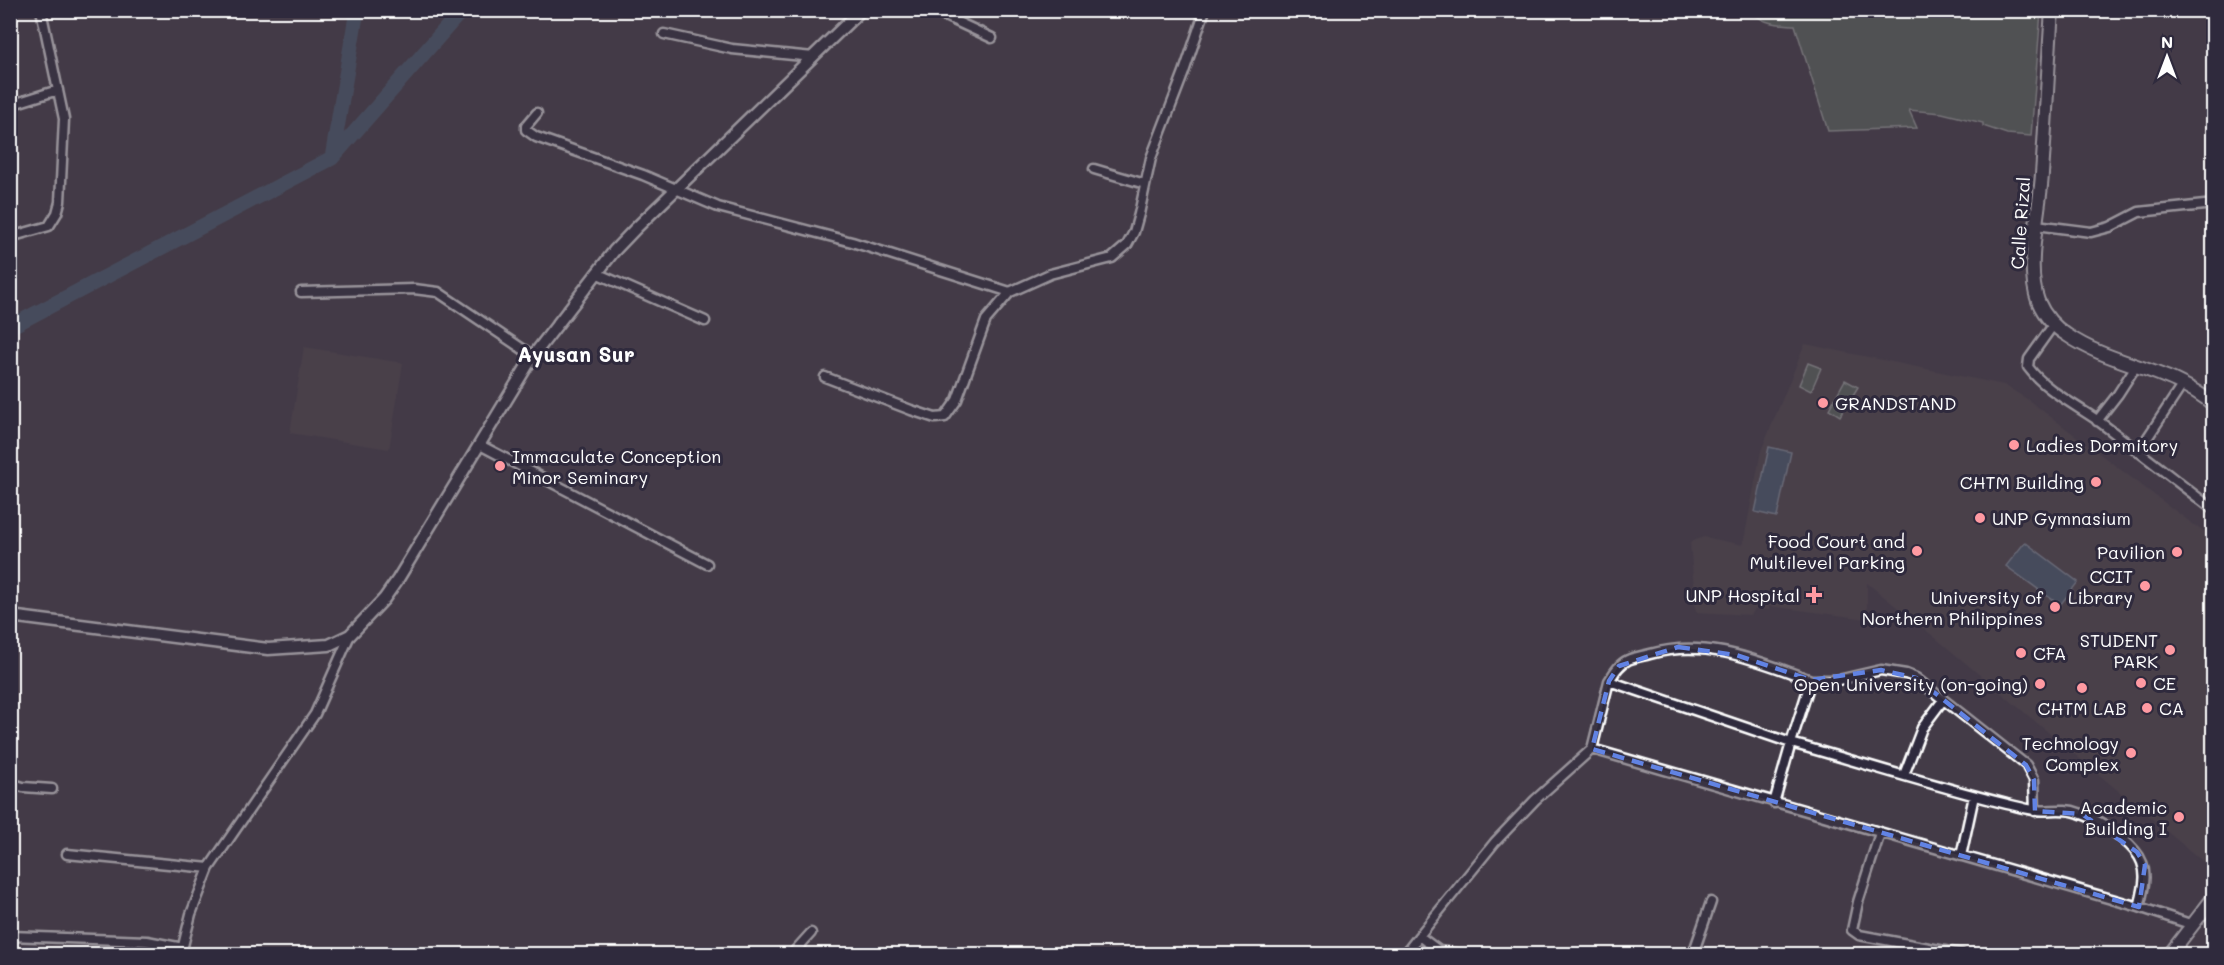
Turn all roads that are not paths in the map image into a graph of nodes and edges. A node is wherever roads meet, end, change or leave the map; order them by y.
1 (42, 10) edge
2 (861, 10) edge
3 (932, 10) edge
4 (1205, 10) edge
5 (2052, 10) edge
6 (664, 34) dead end
7 (992, 38) dead end
8 (813, 57) junction
9 (58, 90) junction
10 (10, 105) edge
11 (537, 113) dead end
12 (1094, 169) dead end
13 (1145, 184) junction
14 (676, 190) junction
15 (2214, 204) edge
16 (2036, 225) junction
17 (10, 237) edge
18 (596, 273) junction
19 (301, 292) dead end
20 (1010, 292) junction
21 (705, 321) dead end
22 (2054, 324) junction
23 (533, 356) junction
24 (2136, 366) junction
25 (825, 377) dead end
26 (2184, 384) junction
27 (2214, 405) edge
28 (2097, 421) junction
29 (480, 445) junction
30 (2138, 452) junction
31 (2214, 510) edge
32 (707, 564) dead end
33 (10, 616) edge
34 (351, 635) junction
35 (1811, 680) junction
36 (1609, 681) junction
37 (1943, 700) junction
38 (1791, 743) junction
39 (1592, 749) junction
40 (1904, 775) junction
41 (10, 783) edge
42 (52, 789) dead end
43 (1974, 796) junction
44 (1774, 803) junction
45 (2035, 811) junction
46 (1880, 833) junction
47 (67, 854) dead end
48 (1961, 856) junction
49 (209, 868) junction
50 (2214, 897) edge
51 (1710, 902) dead end
52 (2139, 907) junction
53 (2193, 925) junction
54 (811, 933) dead end
55 (10, 936) edge
56 (1419, 936) junction
57 (182, 951) edge
58 (792, 954) edge
59 (1405, 954) edge
60 (1461, 954) edge
61 (1693, 954) edge
62 (1961, 954) edge
63 (2170, 954) edge

1 - 9 street
2 - 8 street
3 - 7 street
4 - 13 street
5 - 16 main road, Calle Rizal
6 - 8 street
8 - 14 street
9 - 10 street
9 - 17 street
11 - 14 street
12 - 13 street
13 - 20 street
14 - 18 street
14 - 20 street
15 - 16 street
16 - 22 main road, Calle Rizal
18 - 21 street
18 - 23 street
19 - 23 street
20 - 25 street
22 - 24 main road, Calle Rizal
22 - 28 street
23 - 29 street
24 - 26 main road, Calle Rizal
24 - 28 street
26 - 27 main road, Calle Rizal
26 - 30 street
28 - 30 street
29 - 32 street
29 - 34 street
30 - 31 street
33 - 34 street
34 - 49 street
35 - 36 street
35 - 37 street
35 - 38 street
36 - 38 street
36 - 39 street
37 - 40 street
37 - 45 street
38 - 40 street
38 - 44 street
39 - 44 street
39 - 56 street
40 - 43 street
41 - 42 street
43 - 45 street
43 - 48 street
44 - 46 street
45 - 52 street
46 - 48 street
46 - 62 street
47 - 49 street
48 - 52 street
49 - 57 street
50 - 53 main road
51 - 61 street
52 - 53 street
53 - 63 main road
54 - 58 street
55 - 57 street
56 - 59 street
56 - 60 street

